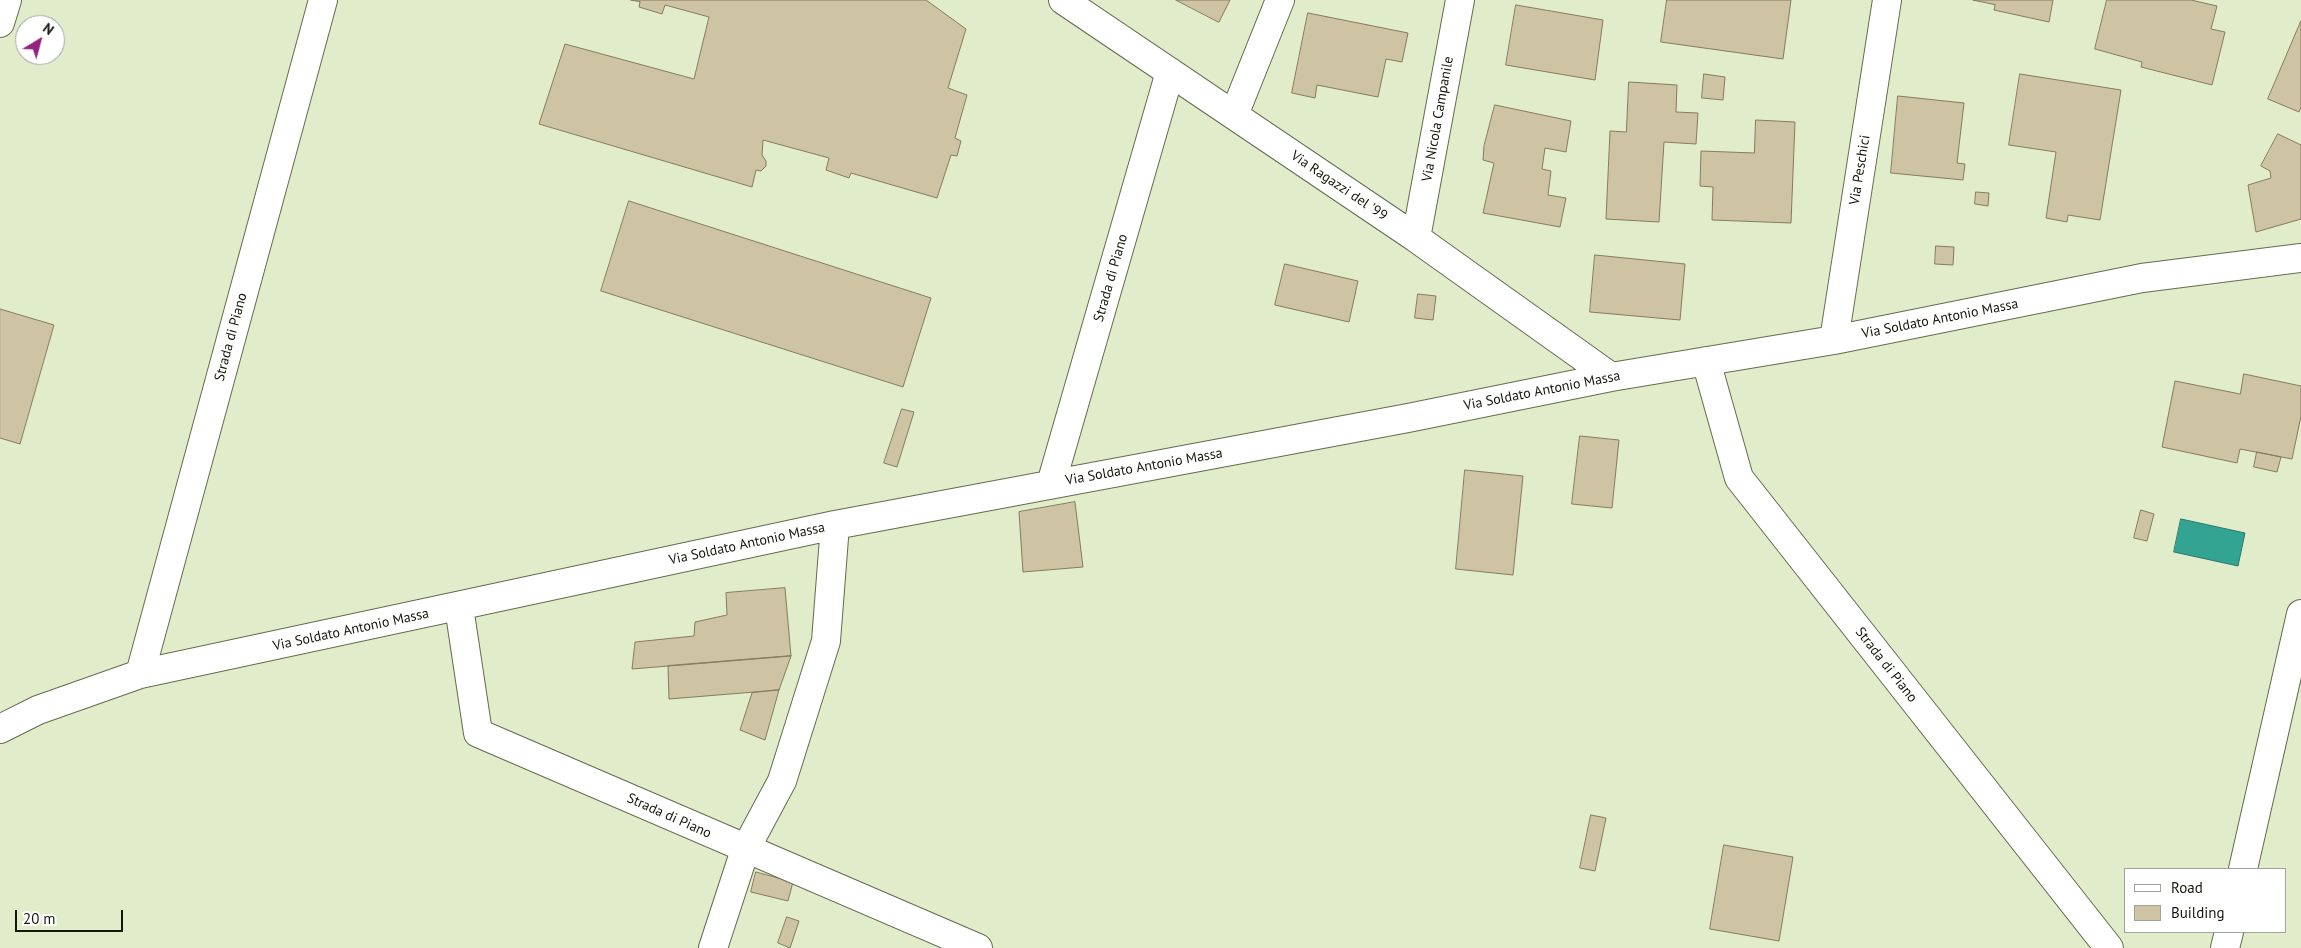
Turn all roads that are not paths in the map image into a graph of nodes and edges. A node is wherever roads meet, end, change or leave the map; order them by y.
1 (7, 0) edge
2 (322, 0) edge
3 (1063, 0) edge
4 (1280, 0) edge
5 (1460, 0) edge
6 (1887, 0) edge
7 (0, 23) edge
8 (1170, 72) junction
9 (1234, 115) junction
10 (1416, 238) junction
11 (2301, 258) edge
12 (1834, 340) junction
13 (1706, 361) junction
14 (1611, 377) junction
15 (1051, 484) junction
16 (835, 525) junction
17 (459, 607) junction
18 (2301, 614) edge
19 (140, 674) junction
20 (0, 729) edge
21 (745, 850) junction
22 (2243, 868) edge
23 (2229, 933) edge
24 (713, 948) edge
25 (978, 948) edge
26 (2109, 948) edge
27 (2225, 948) edge

1 - 7 street
2 - 19 street, Strada di Piano
3 - 8 street, Via Ragazzi del '99
4 - 9 street
5 - 10 street, Via Nicola Campanile
6 - 12 street, Via Peschici
8 - 9 street, Via Ragazzi del '99
8 - 15 street, Strada di Piano
9 - 10 street, Via Ragazzi del '99
10 - 14 street, Via Ragazzi del '99
11 - 12 street, Via Soldato Antonio Massa
12 - 13 street, Via Soldato Antonio Massa
13 - 14 street, Via Soldato Antonio Massa
13 - 26 street, Strada di Piano
14 - 15 street, Via Soldato Antonio Massa
15 - 16 street, Via Soldato Antonio Massa
16 - 17 street, Via Soldato Antonio Massa
16 - 21 street
17 - 19 street, Via Soldato Antonio Massa
17 - 21 street, Strada di Piano
18 - 22 street
19 - 20 street, Via Soldato Antonio Massa
21 - 24 street
21 - 25 street, Strada di Piano
23 - 27 street

